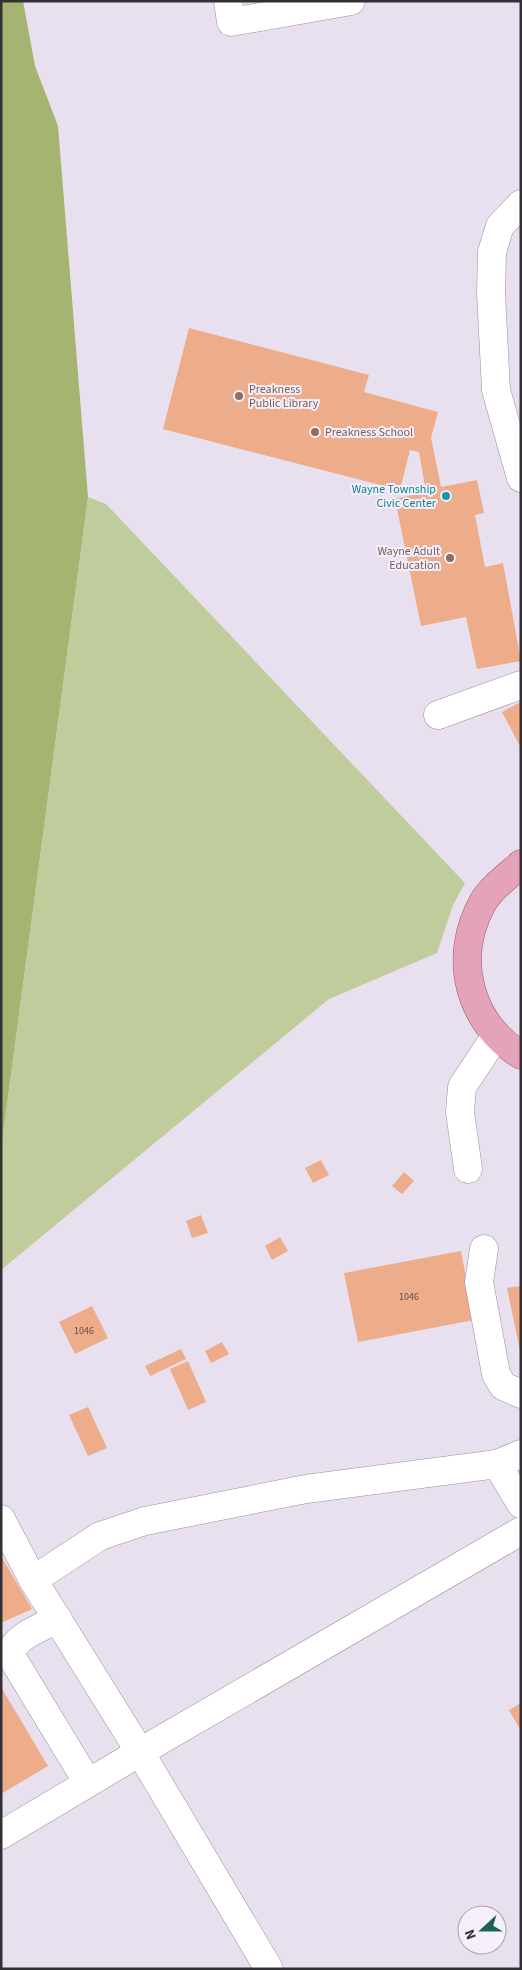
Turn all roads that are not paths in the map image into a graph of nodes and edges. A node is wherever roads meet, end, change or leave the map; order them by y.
1 (228, 1) edge
2 (350, 1) edge
3 (521, 204) edge
4 (521, 478) edge
5 (521, 685) edge
6 (438, 715) dead end
7 (521, 864) edge
8 (495, 1037) junction
9 (521, 1056) edge
10 (468, 1169) dead end
11 (484, 1249) dead end
12 (521, 1394) edge
13 (509, 1459) edge
14 (521, 1504) edge
15 (1, 1519) edge
16 (521, 1531) edge
17 (33, 1580) junction
18 (58, 1620) junction
19 (140, 1752) junction
20 (88, 1783) junction
21 (1, 1835) edge
22 (269, 1969) edge

1 - 2 lane
3 - 4 lane
5 - 6 lane
7 - 8 main road
8 - 9 main road
8 - 10 lane
11 - 12 lane
13 - 14 lane
13 - 17 lane
15 - 17 lane
16 - 19 lane
17 - 18 lane
18 - 19 lane
18 - 20 lane
19 - 20 lane
19 - 22 lane
20 - 21 lane

